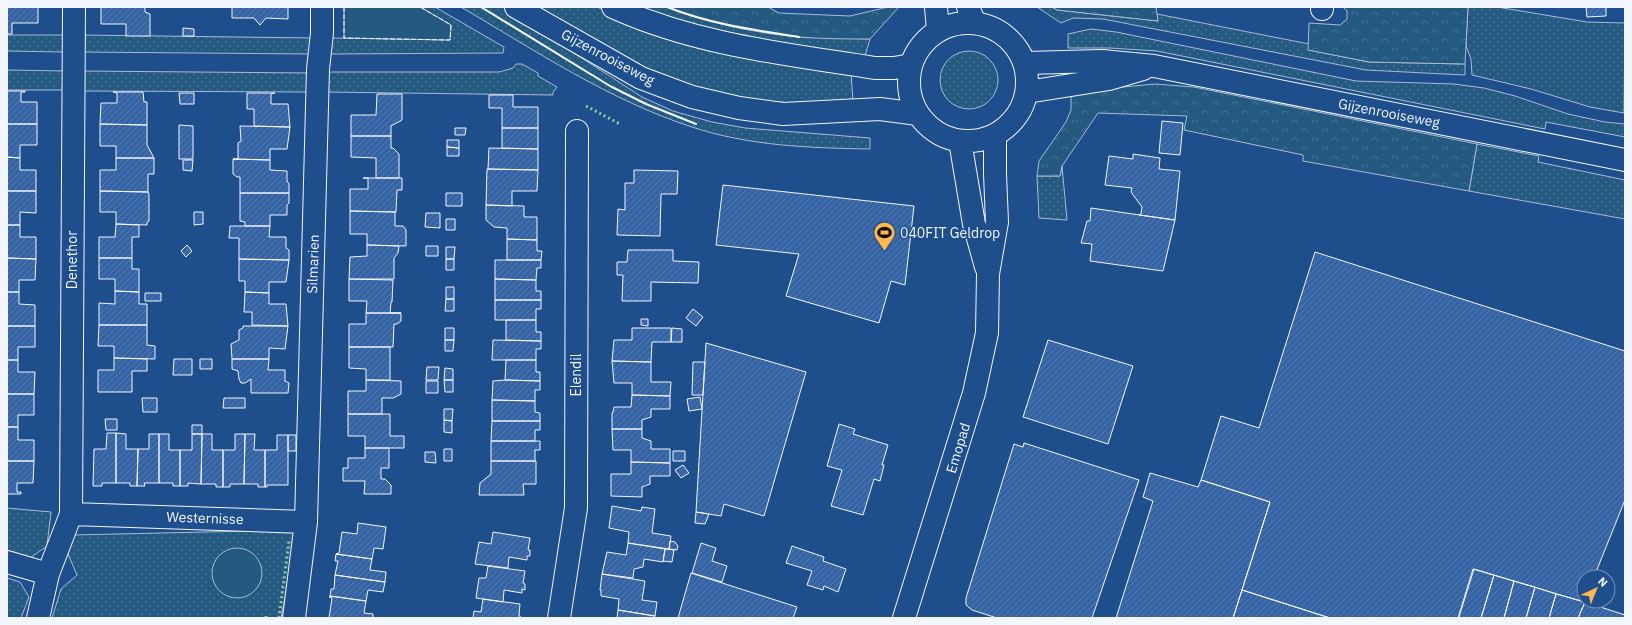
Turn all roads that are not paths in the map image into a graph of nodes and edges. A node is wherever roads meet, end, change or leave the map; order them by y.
1 (74, 7) edge
2 (322, 7) edge
3 (516, 7) edge
4 (613, 7) edge
5 (936, 7) edge
6 (971, 14) edge
7 (938, 30) junction
8 (1025, 63) junction
9 (911, 64) junction
10 (1154, 66) junction
11 (1027, 92) junction
12 (918, 114) junction
13 (577, 131) dead end
14 (995, 135) junction
15 (960, 141) junction
16 (1625, 160) edge
17 (988, 274) junction
18 (70, 514) junction
19 (306, 522) junction
20 (7, 562) edge
21 (48, 574) junction
22 (38, 618) edge
23 (294, 618) edge
24 (559, 618) edge
25 (904, 618) edge

1 - 18 main road, Denethor
2 - 19 main road, Silmarien
3 - 12 main road, Gijzenrooiseweg
4 - 9 main road
5 - 7 main road
6 - 7 main road
6 - 8 main road
7 - 9 main road
8 - 10 main road, Gijzenrooiseweg
8 - 11 main road
9 - 12 main road
10 - 11 main road, Gijzenrooiseweg
10 - 16 main road, Gijzenrooiseweg
11 - 14 main road
12 - 15 main road
13 - 24 main road, Elendil
14 - 15 main road
14 - 17 main road, Emopad
15 - 17 main road, Emopad
17 - 25 main road, Emopad
18 - 19 main road, Westernisse
18 - 21 main road
19 - 23 main road
20 - 21 main road
21 - 22 main road

